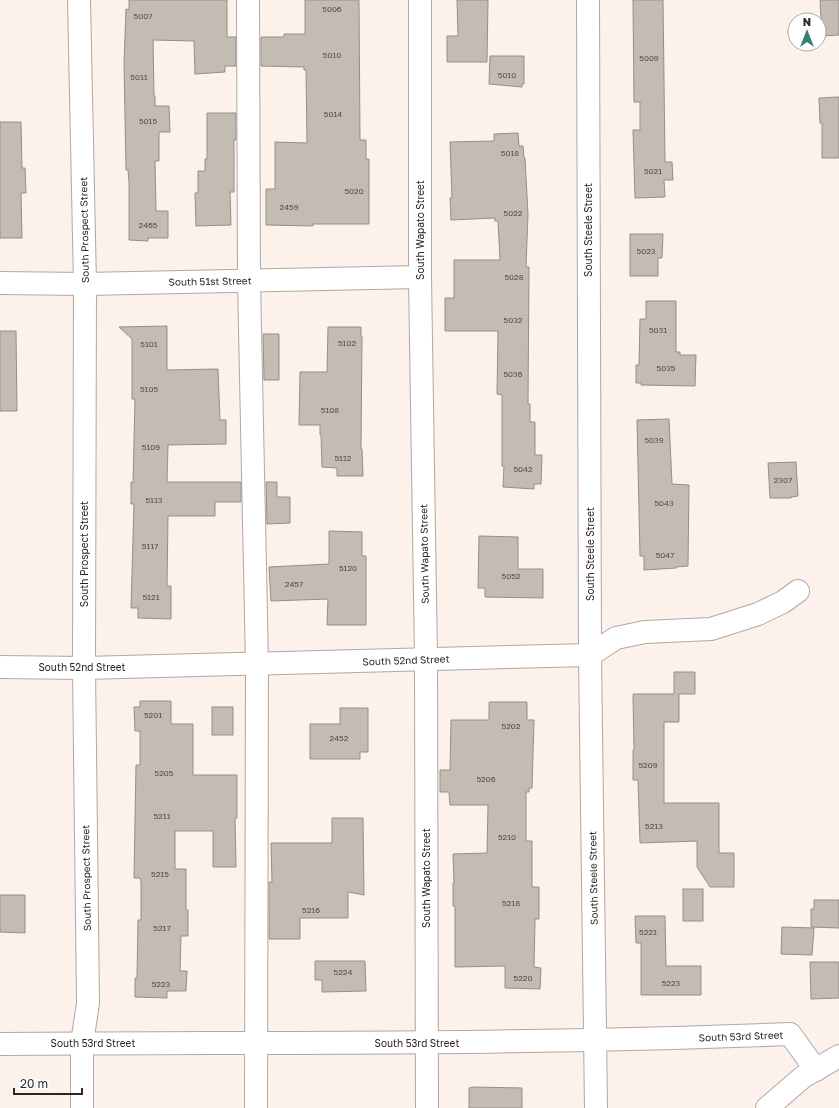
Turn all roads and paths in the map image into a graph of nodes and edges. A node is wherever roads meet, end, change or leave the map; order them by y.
1 (79, 0) edge
2 (248, 0) edge
3 (420, 0) edge
4 (588, 0) edge
5 (420, 277) junction
6 (249, 280) junction
7 (0, 283) edge
8 (85, 284) junction
9 (798, 591) dead end
10 (590, 655) junction
11 (426, 659) junction
12 (257, 664) junction
13 (0, 666) edge
14 (84, 668) junction
15 (596, 1041) junction
16 (82, 1043) junction
17 (255, 1043) junction
18 (427, 1043) junction
19 (0, 1044) edge
20 (839, 1056) edge
21 (816, 1070) junction
22 (82, 1108) edge
23 (256, 1108) edge
24 (426, 1108) edge
25 (596, 1108) edge
26 (767, 1108) edge

1 - 8 street, South Prospect Street
2 - 6 street
3 - 5 street, South Wapato Street
4 - 10 street, South Steele Street
5 - 6 street, South 51st Street
5 - 11 street, South Wapato Street
6 - 8 street, South 51st Street
6 - 12 street
7 - 8 street, South 51st Street
8 - 14 street, South Prospect Street
9 - 10 street
10 - 11 street, South 52nd Street
10 - 15 street, South Steele Street
11 - 12 street, South 52nd Street
11 - 18 street, South Wapato Street
12 - 14 street, South 52nd Street
12 - 17 street
13 - 14 street, South 52nd Street
14 - 16 street, South Prospect Street
15 - 18 street, South 53rd Street
15 - 21 street, South 53rd Street
15 - 25 street, South Steele Street
16 - 17 street, South 53rd Street
16 - 19 street, South 53rd Street
16 - 22 street, South Prospect Street
17 - 18 street, South 53rd Street
17 - 23 street
18 - 24 street, South Wapato Street
20 - 21 street
21 - 26 street

